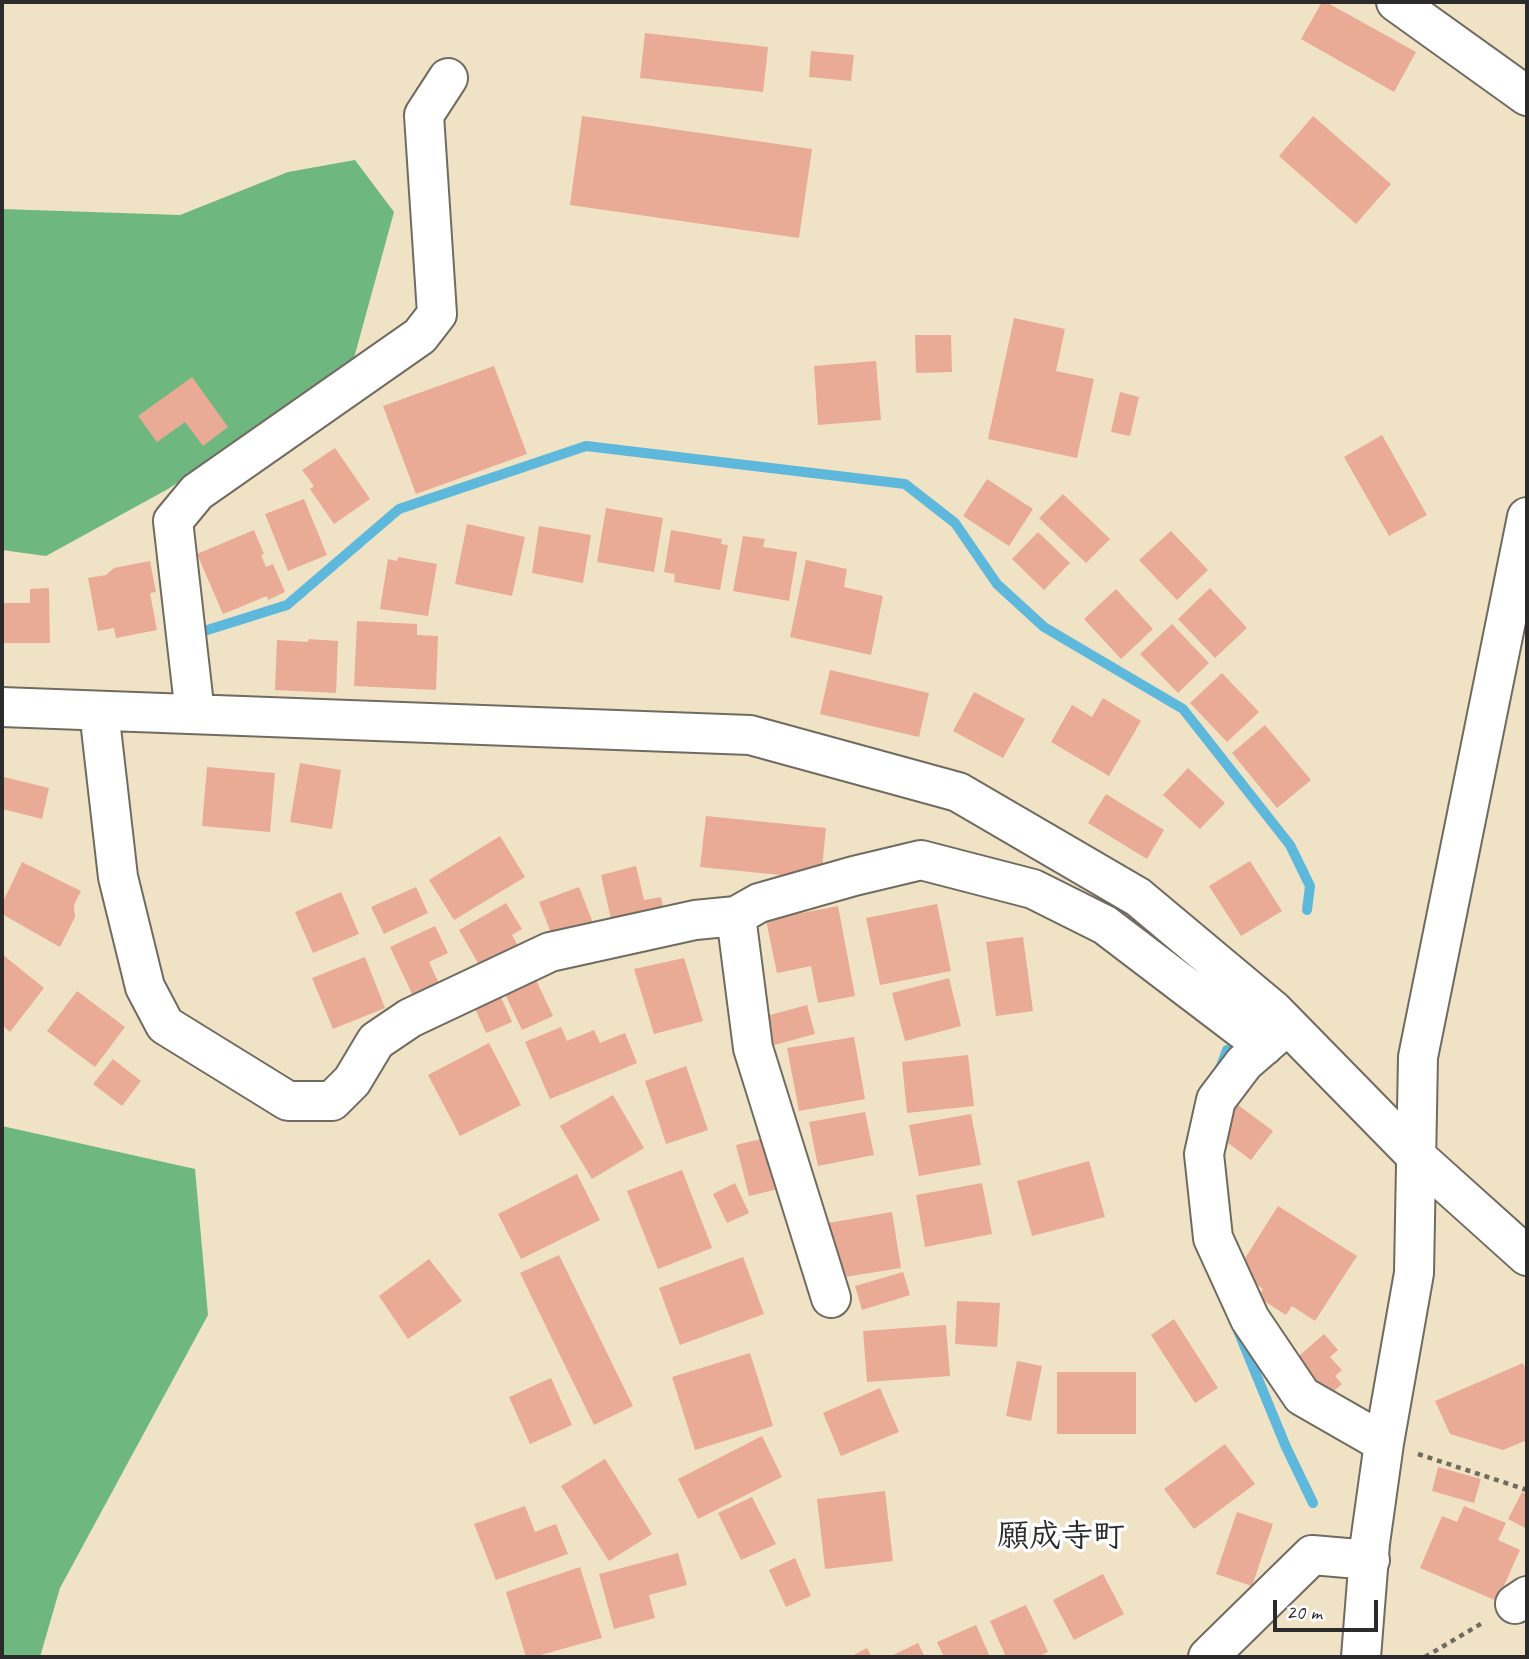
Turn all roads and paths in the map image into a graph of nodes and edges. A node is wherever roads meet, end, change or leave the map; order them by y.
1 (1396, 2) edge
2 (448, 78) dead end
3 (1527, 96) edge
4 (1527, 517) edge
5 (2, 707) edge
6 (99, 710) junction
7 (195, 714) junction
8 (736, 916) junction
9 (1276, 1036) junction
10 (1418, 1158) junction
11 (1527, 1256) edge
12 (831, 1298) dead end
13 (1384, 1443) junction
14 (1527, 1490) edge
15 (1370, 1560) junction
16 (1521, 1600) edge
17 (1208, 1657) edge
18 (1361, 1657) edge
19 (1425, 1657) edge

1 - 3 street
2 - 7 street
4 - 10 street
5 - 6 street
6 - 7 street
6 - 8 street
7 - 9 street
8 - 9 street
8 - 12 street
9 - 10 street
9 - 13 street
10 - 11 street
10 - 13 street
13 - 14 path
13 - 15 street
15 - 17 street
15 - 18 street
16 - 19 path

